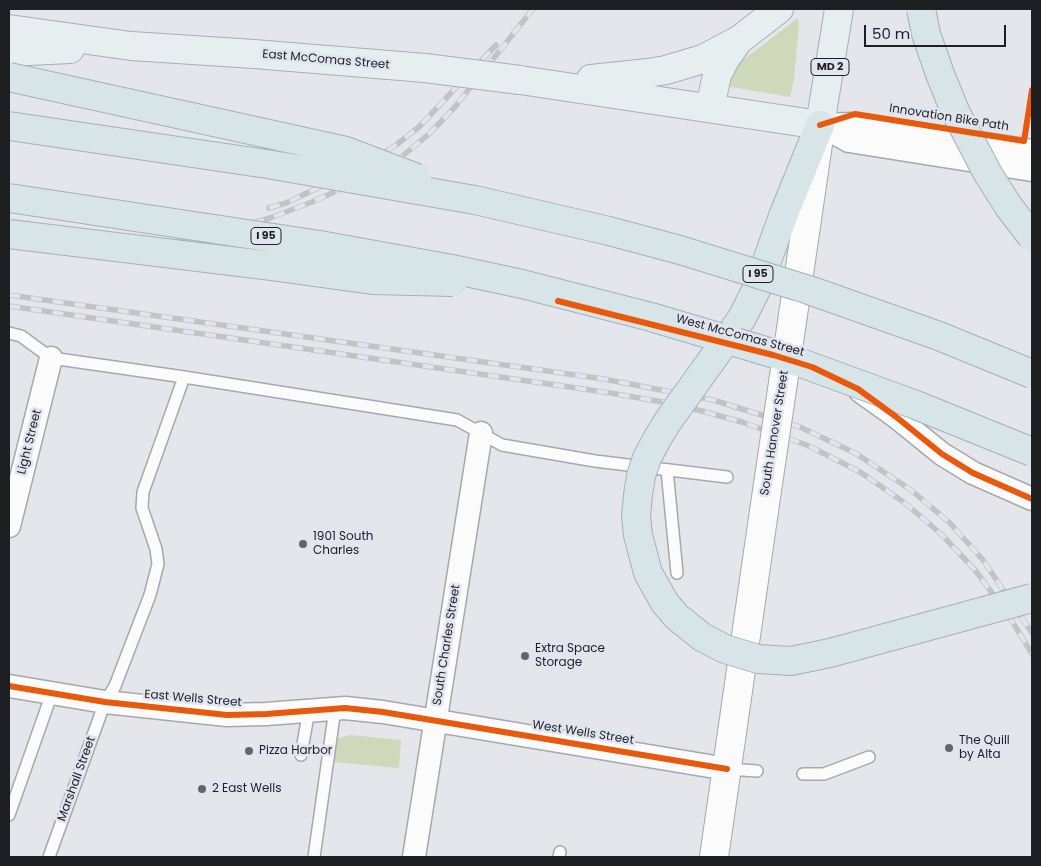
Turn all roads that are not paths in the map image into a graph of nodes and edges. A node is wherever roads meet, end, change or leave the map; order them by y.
1 (779, 9) edge
2 (839, 9) edge
3 (921, 9) edge
4 (9, 29) edge
5 (739, 40) junction
6 (131, 46) junction
7 (9, 52) edge
8 (9, 77) edge
9 (520, 80) junction
10 (710, 108) junction
11 (820, 125) junction
12 (9, 126) edge
13 (1032, 151) edge
14 (1032, 170) edge
15 (9, 198) edge
16 (475, 200) junction
17 (9, 234) edge
18 (1032, 237) edge
19 (522, 284) junction
20 (558, 301) dead end
21 (9, 333) edge
22 (51, 358) junction
23 (1032, 374) edge
24 (184, 376) junction
25 (481, 433) junction
26 (1032, 452) edge
27 (667, 470) junction
28 (727, 477) dead end
29 (1032, 500) edge
30 (9, 526) edge
31 (677, 573) dead end
32 (1032, 598) edge
33 (9, 686) edge
34 (52, 693) junction
35 (105, 702) junction
36 (335, 709) junction
37 (309, 710) junction
38 (436, 720) junction
39 (301, 755) dead end
40 (869, 757) dead end
41 (727, 768) junction
42 (757, 771) dead end
43 (803, 774) dead end
44 (9, 815) edge
45 (50, 857) edge
46 (314, 857) edge
47 (414, 857) edge
48 (697, 857) edge
49 (714, 857) edge

1 - 5 main road
2 - 11 main road, South Hanover Street / MD 2
3 - 18 highway, bridge
4 - 6 main road, East McComas Street
5 - 9 main road
5 - 10 main road
6 - 7 main road, East McComas Street
6 - 9 main road, East McComas Street, bridge
8 - 16 highway, bridge
9 - 10 main road
10 - 11 main road
11 - 13 street
11 - 14 street
11 - 32 highway, bridge
11 - 41 main road, South Hanover Street / MD 2, bridge
12 - 16 highway, I 95, bridge
15 - 19 highway, I 95, bridge
16 - 23 highway, I 95, bridge
17 - 19 highway, bridge
19 - 26 highway, I 95, bridge
20 - 29 street, West McComas Street
21 - 22 lane
22 - 24 lane
22 - 30 street, Light Street
24 - 25 lane
24 - 35 lane, Marshall Street
25 - 27 lane
25 - 38 street, South Charles Street
27 - 28 lane
27 - 31 lane
33 - 34 street, East Wells Street
34 - 35 street, East Wells Street
34 - 44 lane
35 - 37 street, East Wells Street
35 - 45 lane, Marshall Street
36 - 37 street, East Wells Street
36 - 38 street, East Wells Street
36 - 46 lane
37 - 39 lane
38 - 41 street, West Wells Street
38 - 47 street, South Charles Street
40 - 43 lane
41 - 42 lane
41 - 48 main road, South Hanover Street / MD 2
41 - 49 main road, South Hanover Street / MD 2

